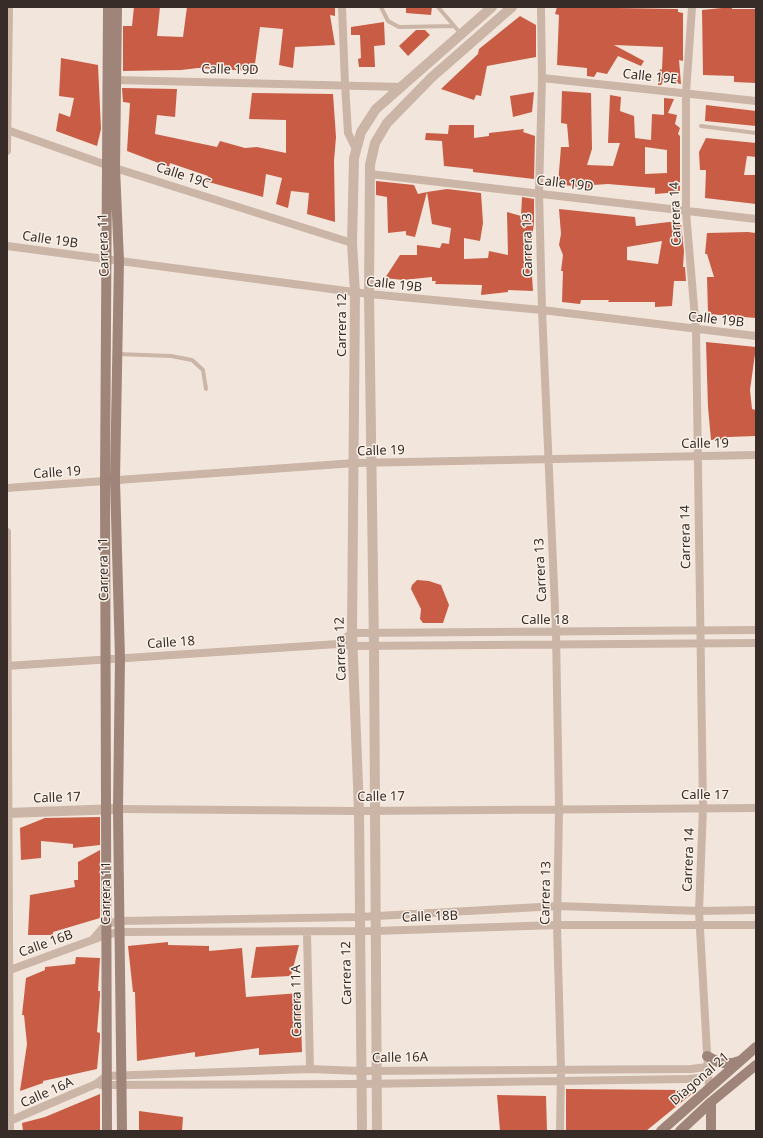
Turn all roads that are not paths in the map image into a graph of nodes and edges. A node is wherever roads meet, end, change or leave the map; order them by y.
1 (8, 7) edge
2 (108, 7) edge
3 (116, 7) edge
4 (342, 7) edge
5 (381, 7) edge
6 (438, 7) edge
7 (492, 7) edge
8 (512, 7) edge
9 (541, 7) edge
10 (692, 7) edge
11 (454, 26) junction
12 (461, 34) junction
13 (542, 78) junction
14 (116, 80) junction
15 (345, 84) junction
16 (402, 87) junction
17 (686, 93) junction
18 (756, 101) edge
19 (701, 126) dead end
20 (7, 130) edge
21 (756, 133) edge
22 (356, 149) junction
23 (7, 151) edge
24 (111, 166) junction
25 (370, 174) junction
26 (539, 192) junction
27 (686, 212) junction
28 (756, 219) edge
29 (352, 243) junction
30 (7, 246) edge
31 (107, 260) junction
32 (119, 261) junction
33 (355, 293) junction
34 (369, 294) junction
35 (542, 310) junction
36 (696, 330) junction
37 (756, 336) edge
38 (107, 354) junction
39 (117, 354) junction
40 (206, 389) dead end
41 (756, 455) edge
42 (697, 457) junction
43 (548, 459) junction
44 (355, 463) junction
45 (370, 463) junction
46 (110, 480) junction
47 (7, 488) edge
48 (7, 532) edge
49 (699, 630) junction
50 (756, 630) edge
51 (556, 632) junction
52 (352, 633) junction
53 (372, 633) junction
54 (701, 643) junction
55 (756, 643) edge
56 (338, 644) junction
57 (556, 644) junction
58 (353, 646) junction
59 (374, 646) junction
60 (120, 658) junction
61 (107, 659) junction
62 (7, 666) edge
63 (703, 808) junction
64 (756, 808) edge
65 (118, 809) junction
66 (559, 809) junction
67 (106, 810) junction
68 (359, 810) junction
69 (374, 810) junction
70 (8, 813) edge
71 (558, 906) junction
72 (756, 910) edge
73 (699, 911) junction
74 (375, 916) junction
75 (358, 917) junction
76 (120, 921) junction
77 (106, 924) junction
78 (557, 925) junction
79 (756, 925) edge
80 (700, 926) junction
81 (359, 931) junction
82 (376, 931) junction
83 (119, 932) junction
84 (307, 932) junction
85 (106, 935) junction
86 (93, 939) junction
87 (7, 971) edge
88 (756, 1047) edge
89 (707, 1056) junction
90 (741, 1060) junction
91 (756, 1064) edge
92 (707, 1067) junction
93 (310, 1069) junction
94 (561, 1069) junction
95 (376, 1070) junction
96 (361, 1071) junction
97 (708, 1077) junction
98 (121, 1080) junction
99 (561, 1081) junction
100 (103, 1082) junction
101 (361, 1084) junction
102 (376, 1084) junction
103 (709, 1088) junction
104 (711, 1102) junction
105 (8, 1122) edge
106 (10, 1131) edge
107 (107, 1131) edge
108 (122, 1131) edge
109 (362, 1131) edge
110 (377, 1131) edge
111 (560, 1131) edge
112 (661, 1131) edge
113 (680, 1131) edge
114 (711, 1131) edge

1 - 20 street
2 - 24 main road, Carrera 11
3 - 14 main road, Carrera 11
4 - 15 street
5 - 11 lane
6 - 11 lane
7 - 12 street, Carrera 12
8 - 25 street, Carrera 12
9 - 13 street, Carrera 13
10 - 17 street, Carrera 14
11 - 12 lane
12 - 16 street, Carrera 12
13 - 17 street, Calle 19E
13 - 26 street, Carrera 13
14 - 15 street, Calle 19D
14 - 24 main road, Carrera 11
15 - 16 street, Calle 19D
15 - 22 street
16 - 22 street, Carrera 12
17 - 18 street, Calle 19E
17 - 27 street, Carrera 14
19 - 21 lane
20 - 23 street
20 - 24 street, Calle 19C
22 - 29 street, Carrera 12
24 - 29 street, Calle 19C
24 - 31 main road, Carrera 11
24 - 32 main road, Carrera 11
25 - 26 street, Calle 19D
25 - 34 street, Carrera 12
26 - 27 street, Calle 19D
26 - 35 street, Carrera 13
27 - 28 street, Calle 19D
27 - 36 street, Carrera 14
29 - 33 street, Carrera 12
30 - 31 street, Calle 19B
31 - 32 street, Calle 19B
31 - 38 main road, Carrera 11
32 - 33 street, Calle 19B
32 - 39 main road, Carrera 11
33 - 34 street, Calle 19B
33 - 44 street, Carrera 12
34 - 35 street, Calle 19B
34 - 45 street, Carrera 12
35 - 36 street, Calle 19B
35 - 43 street, Carrera 13
36 - 37 street, Calle 19B
36 - 42 street, Carrera 14
38 - 39 lane
38 - 46 main road, Carrera 11
39 - 40 lane
39 - 46 main road, Carrera 11
41 - 42 street, Calle 19
42 - 43 street, Calle 19
42 - 49 street, Carrera 14
43 - 45 street, Calle 19
43 - 51 street, Carrera 13
44 - 45 street, Calle 19
44 - 46 street, Calle 19
44 - 52 street, Carrera 12
45 - 53 street, Carrera 12
46 - 47 street, Calle 19
46 - 60 main road, Carrera 11
46 - 61 main road, Carrera 11
48 - 62 street
49 - 50 street, Calle 18
49 - 51 street, Calle 18
49 - 54 street, Carrera 14
51 - 53 street, Calle 18
51 - 57 street, Carrera 13
52 - 53 street, Calle 18
52 - 56 street
52 - 58 street, Carrera 12
53 - 59 street, Carrera 12
54 - 55 street, Calle 18
54 - 57 street, Calle 18
54 - 63 street, Carrera 14
56 - 58 street, Calle 18
56 - 60 street, Calle 18
57 - 59 street, Calle 18
57 - 66 street, Carrera 13
58 - 59 street, Calle 18
58 - 68 street, Carrera 12
59 - 69 street, Carrera 12
60 - 61 street, Calle 18
60 - 65 main road, Carrera 11
61 - 62 street, Calle 18
61 - 67 main road, Carrera 11
62 - 70 street
63 - 64 street, Calle 17
63 - 66 street, Calle 17
63 - 73 street, Carrera 14
65 - 67 street, Calle 17
65 - 68 street, Calle 17
65 - 76 main road, Carrera 11
66 - 69 street, Calle 17
66 - 71 street, Carrera 13
67 - 70 street, Calle 17
67 - 77 main road, Carrera 11
68 - 69 street, Calle 17
68 - 75 street, Carrera 12
69 - 74 street, Carrera 12
70 - 87 street
71 - 73 street, Calle 18B
71 - 74 street, Calle 18B
71 - 78 street, Carrera 13
72 - 73 street, Calle 18B
73 - 80 street, Carrera 14
74 - 75 street, Calle 18B
74 - 82 street, Carrera 12
75 - 76 street, Calle 18B
75 - 81 street, Carrera 12
76 - 77 street, Calle 18B
76 - 83 main road, Carrera 11
77 - 85 main road, Carrera 11
77 - 86 street, Calle 16B
78 - 80 street, Calle 18B
78 - 82 street, Calle 18B
78 - 94 street, Carrera 13
79 - 80 street, Calle 18B
80 - 89 street, Carrera 14
81 - 82 street, Calle 18B
81 - 84 street, Calle 18B
81 - 96 street, Carrera 12
82 - 95 street, Carrera 12
83 - 84 street, Calle 18B
83 - 85 street, Calle 18B
83 - 98 main road, Carrera 11
84 - 93 street, Carrera 11A
85 - 86 street, Calle 16B
85 - 100 main road, Carrera 11
86 - 87 street, Calle 16B
87 - 105 street
88 - 90 main road, Diagonal 21
89 - 90 main road
89 - 92 street, Carrera 14
90 - 103 main road, Diagonal 21
91 - 104 main road, Diagonal 21
92 - 94 street, Calle 16A
92 - 97 street, Carrera 14
93 - 96 street, Calle 16A
93 - 98 street, Calle 16A
94 - 95 street, Calle 16A
94 - 99 street, Carrera 13
95 - 96 street, Calle 16A
95 - 102 street, Carrera 12
96 - 101 street, Carrera 12
97 - 99 street, Calle 16A
97 - 103 street, Carrera 14
98 - 100 street, Calle 16A
98 - 101 street, Calle 16A
98 - 108 main road, Carrera 11
99 - 102 street, Calle 16A
99 - 111 street, Carrera 13
100 - 105 street, Calle 16A
100 - 107 main road, Carrera 11
101 - 102 street, Calle 16A
101 - 109 street, Carrera 12
102 - 110 street, Carrera 12
103 - 112 main road, Diagonal 21
104 - 113 main road, Diagonal 21
104 - 114 main road
105 - 106 street

